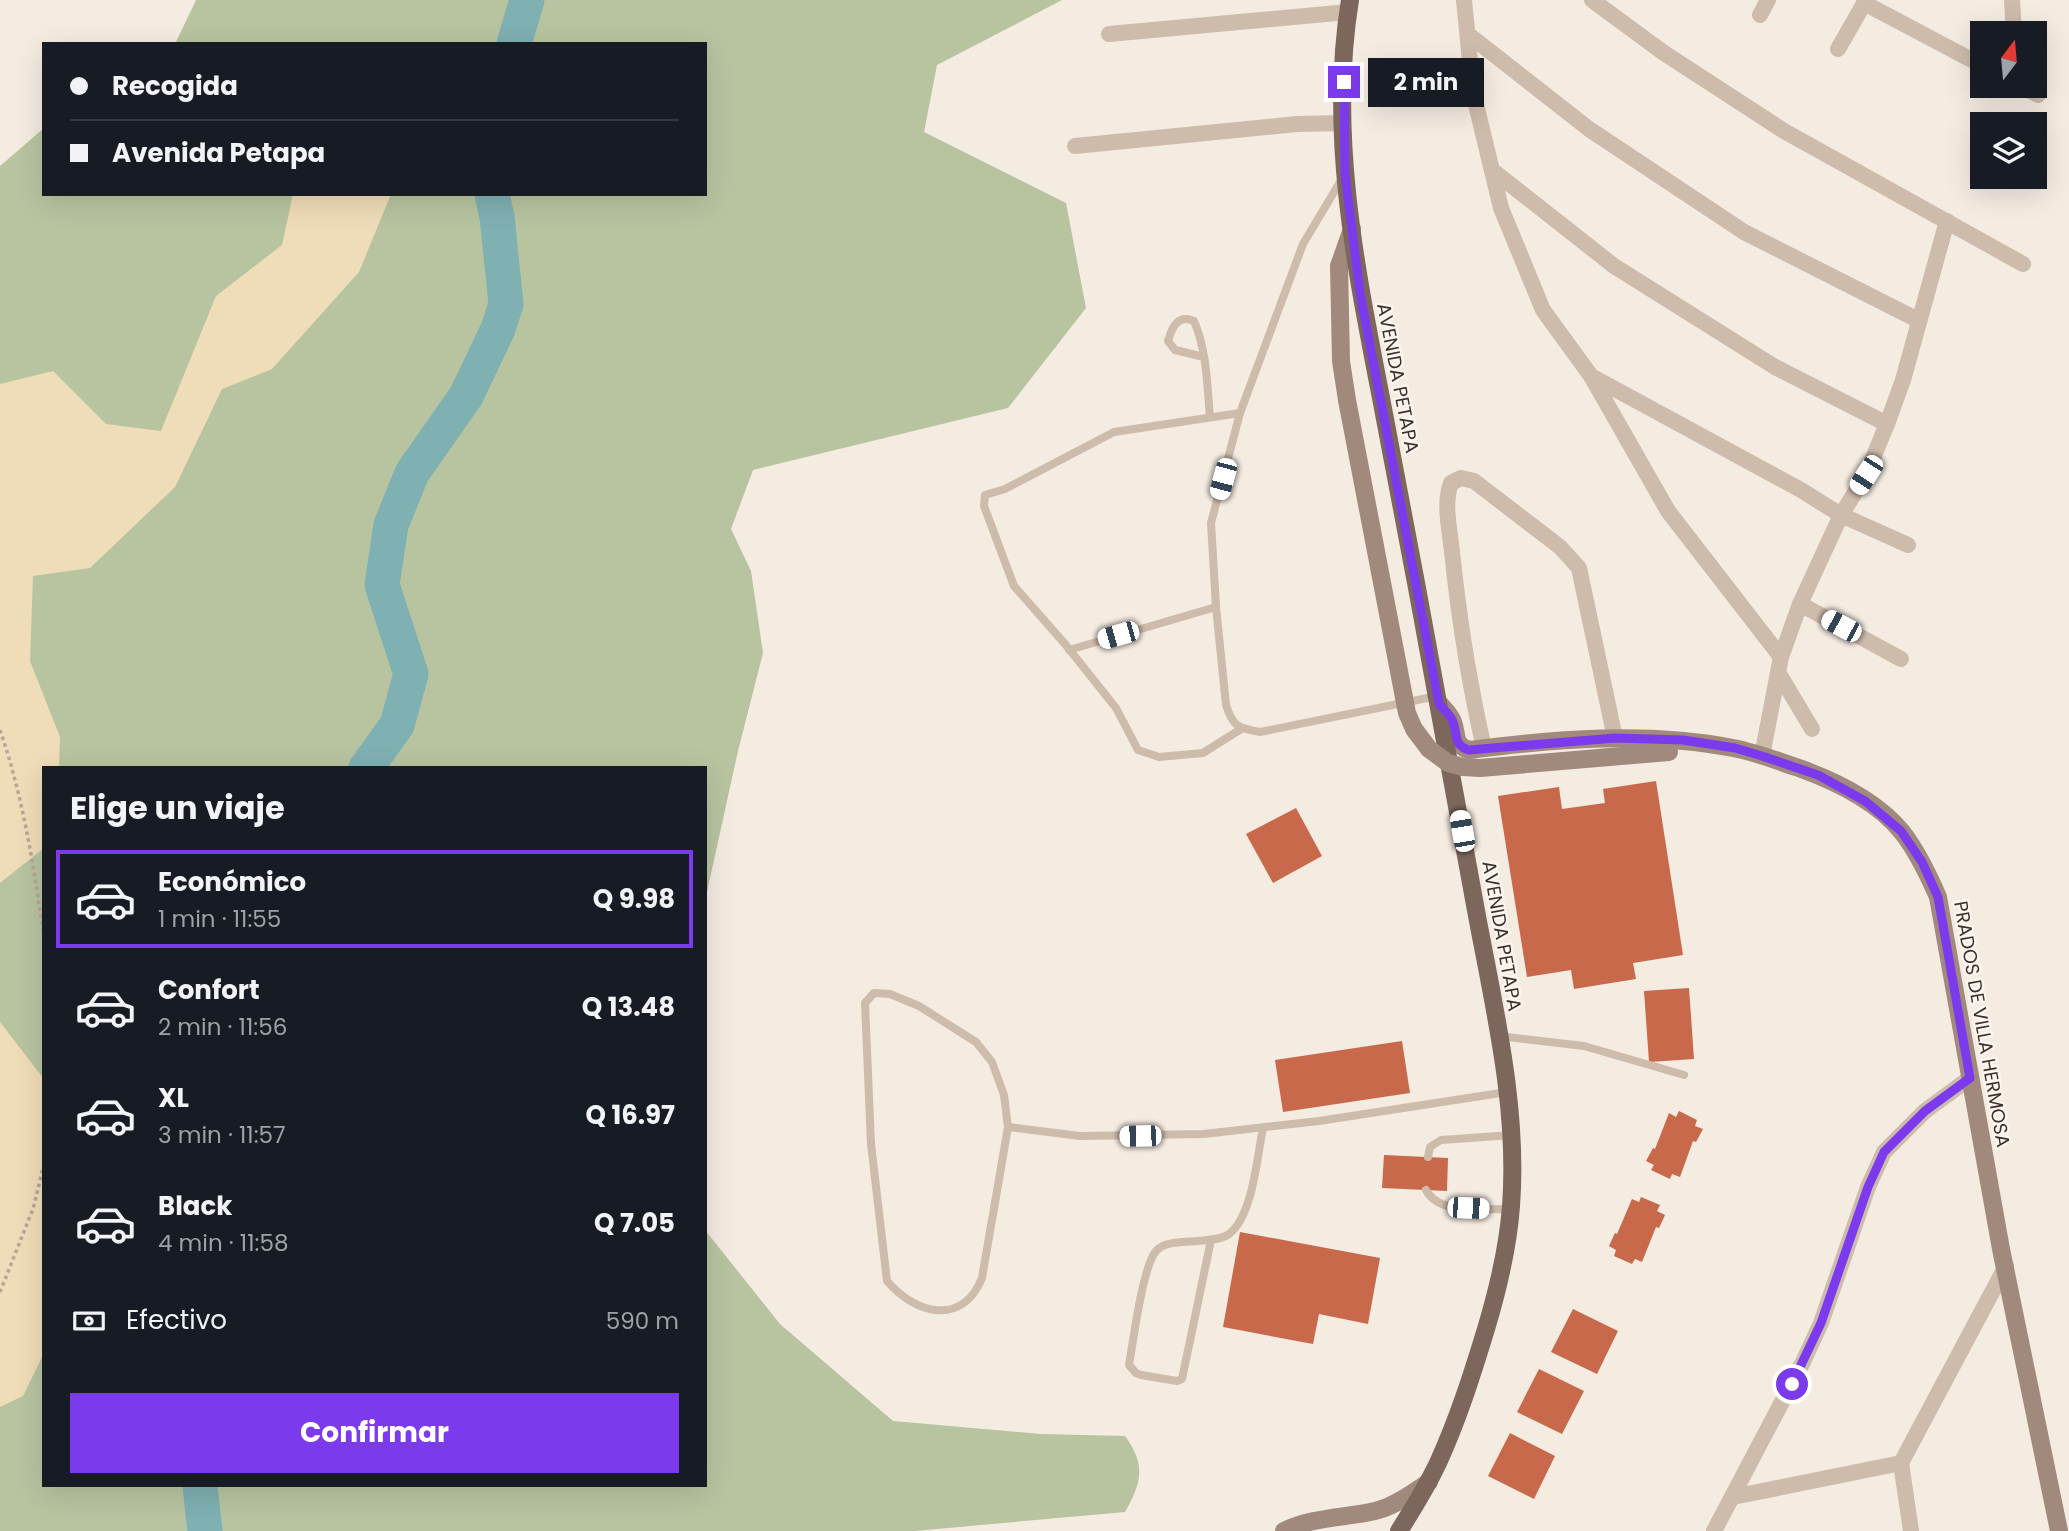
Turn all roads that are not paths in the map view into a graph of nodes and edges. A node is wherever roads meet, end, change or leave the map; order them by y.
1 (1464, 0) edge
2 (1592, 0) edge
3 (1768, 0) edge
4 (2012, 0) edge
5 (1865, 1) edge
6 (1349, 6) edge
7 (1760, 15) dead end
8 (2013, 21) edge
9 (1109, 34) dead end
10 (1469, 35) junction
11 (1838, 49) dead end
12 (1970, 59) edge
13 (1343, 123) junction
14 (1075, 146) dead end
15 (1492, 170) junction
16 (1345, 174) junction
17 (1947, 221) junction
18 (1352, 229) junction
19 (2024, 264) dead end
20 (1918, 320) junction
21 (1204, 357) junction
22 (1591, 376) junction
23 (1240, 412) junction
24 (1210, 417) junction
25 (1886, 424) junction
26 (1841, 515) junction
27 (1908, 545) dead end
28 (1800, 604) junction
29 (1216, 607) junction
30 (1069, 650) junction
31 (1901, 659) dead end
32 (1779, 664) junction
33 (1438, 700) junction
34 (1241, 729) junction
35 (1812, 729) dead end
36 (1615, 738) junction
37 (1483, 748) junction
38 (1735, 748) junction
39 (1762, 756) junction
40 (1499, 1036) junction
41 (1684, 1075) dead end
42 (1970, 1078) junction
43 (1507, 1092) junction
44 (1009, 1127) junction
45 (1263, 1128) junction
46 (1512, 1135) junction
47 (1428, 1157) dead end
48 (1426, 1190) dead end
49 (1511, 1209) junction
50 (1211, 1240) junction
51 (2006, 1266) junction
52 (1901, 1464) junction
53 (1429, 1482) junction
54 (1733, 1497) junction
55 (1284, 1531) edge
56 (1399, 1531) edge
57 (1714, 1531) edge
58 (1911, 1531) edge
59 (2059, 1531) edge

1 - 10 street
2 - 17 street
3 - 7 street
4 - 8 street
5 - 11 street
5 - 12 street
6 - 9 street
6 - 13 main road, AVENIDA PETAPA
10 - 15 street
10 - 20 street
13 - 14 street
13 - 16 main road, AVENIDA PETAPA
15 - 22 street
15 - 25 street
16 - 18 main road, AVENIDA PETAPA
16 - 23 lane
17 - 19 street
17 - 20 street
18 - 33 main road, AVENIDA PETAPA
18 - 38 main road, bridge
20 - 25 street
21 - 21 lane
21 - 24 lane
22 - 26 street
22 - 32 street
23 - 24 lane
23 - 29 lane
24 - 30 lane
25 - 26 street
26 - 27 street
26 - 28 street
28 - 31 street
28 - 32 street
29 - 30 lane
29 - 34 lane
30 - 34 lane
32 - 35 street
32 - 39 street
33 - 34 lane
33 - 37 main road, PRADOS DE VILLA HERMOSA
33 - 40 main road, AVENIDA PETAPA
36 - 37 main road, PRADOS DE VILLA HERMOSA
36 - 37 street
36 - 38 main road, PRADOS DE VILLA HERMOSA
38 - 39 main road, PRADOS DE VILLA HERMOSA
39 - 42 main road, PRADOS DE VILLA HERMOSA
40 - 41 lane
40 - 43 main road, AVENIDA PETAPA
42 - 51 main road, PRADOS DE VILLA HERMOSA
42 - 54 street
43 - 45 lane
43 - 46 main road, AVENIDA PETAPA
44 - 44 lane
44 - 45 lane
45 - 50 lane
46 - 47 lane
46 - 49 main road, AVENIDA PETAPA
48 - 49 lane
49 - 53 main road, AVENIDA PETAPA
50 - 50 lane
51 - 52 street
51 - 59 main road, PRADOS DE VILLA HERMOSA
52 - 54 street
52 - 58 street
53 - 55 main road
53 - 56 main road, AVENIDA PETAPA
54 - 57 street

